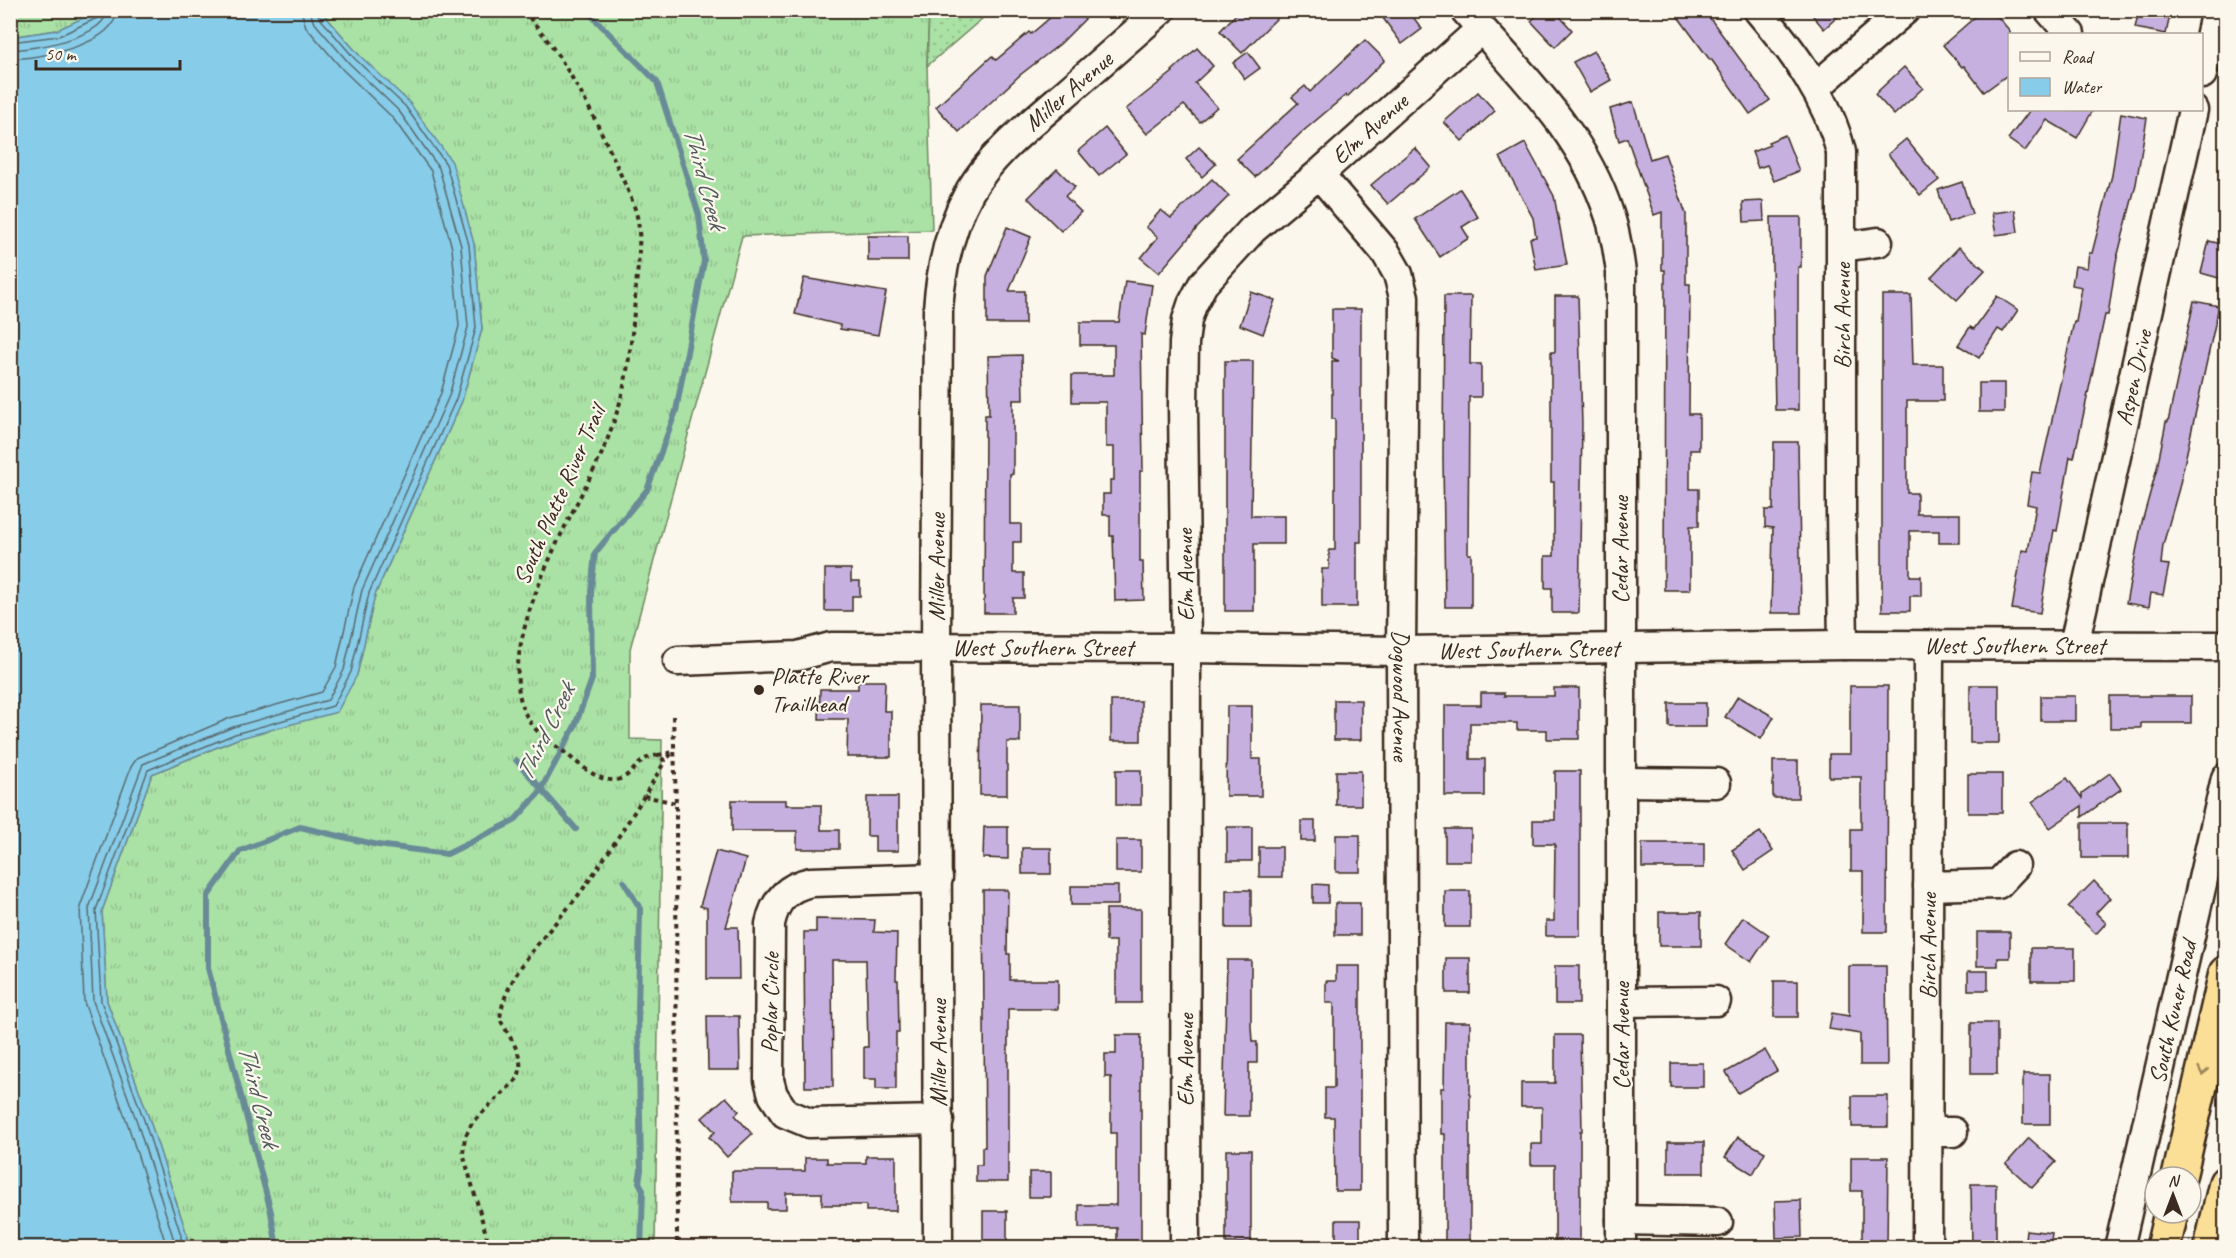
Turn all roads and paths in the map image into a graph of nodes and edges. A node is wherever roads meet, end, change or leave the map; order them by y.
1 (523, 10) edge
2 (1161, 10) edge
3 (1758, 10) edge
4 (1905, 10) edge
5 (2049, 10) edge
6 (2216, 10) edge
7 (1473, 20) edge
8 (2069, 33) edge
9 (2203, 69) edge
10 (1815, 88) junction
11 (2193, 111) edge
12 (1318, 174) junction
13 (1878, 242) dead end
14 (1842, 247) junction
15 (1843, 645) junction
16 (2074, 645) junction
17 (1929, 646) junction
18 (2226, 646) edge
19 (936, 648) junction
20 (1186, 648) junction
21 (1620, 649) junction
22 (1401, 651) junction
23 (678, 661) dead end
24 (673, 716) dead end
25 (673, 752) junction
26 (658, 755) junction
27 (665, 761) junction
28 (2226, 778) edge
29 (1621, 782) junction
30 (1716, 783) dead end
31 (644, 796) junction
32 (676, 803) junction
33 (2015, 866) dead end
34 (938, 878) junction
35 (1928, 886) junction
36 (2226, 973) edge
37 (1716, 1001) dead end
38 (1621, 1002) junction
39 (939, 1120) junction
40 (2182, 1165) edge
41 (2226, 1183) edge
42 (1718, 1222) dead end
43 (2168, 1225) edge
44 (1621, 1234) edge
45 (490, 1248) edge
46 (677, 1248) edge
47 (938, 1248) edge
48 (1185, 1248) edge
49 (1403, 1248) edge
50 (1928, 1248) edge
51 (2119, 1248) edge
52 (2163, 1248) edge
53 (2211, 1248) edge

1 - 26 path, South Platte River Trail
2 - 19 street, Miller Avenue
3 - 10 street, Birch Avenue
4 - 10 street
5 - 8 street
6 - 9 street
7 - 12 street, Elm Avenue
7 - 21 street, Cedar Avenue
10 - 14 street, Birch Avenue
11 - 16 street, Aspen Drive
12 - 20 street, Elm Avenue
12 - 22 street, Dogwood Avenue
13 - 14 street
14 - 15 street, Birch Avenue
15 - 17 street, West Southern Street
15 - 21 street, West Southern Street
16 - 17 street, West Southern Street
16 - 18 street, West Southern Street
17 - 35 street, Birch Avenue
19 - 20 street, West Southern Street
19 - 23 street, West Southern Street
19 - 34 street, Miller Avenue
20 - 22 street, West Southern Street
20 - 48 street, Elm Avenue
21 - 22 street, West Southern Street
21 - 29 street, Cedar Avenue
22 - 49 street, Dogwood Avenue
24 - 25 path
25 - 26 path, South Platte River Trail
25 - 27 path
25 - 32 path
26 - 27 path
27 - 31 path
28 - 51 street, South Kuner Road
29 - 30 street
29 - 38 street, Cedar Avenue
31 - 32 path
31 - 45 path
32 - 46 path
33 - 35 street
34 - 39 street, Miller Avenue
34 - 39 street, Poplar Circle
35 - 50 street, Birch Avenue
36 -> 40 highway
37 - 38 street
38 - 44 street, Cedar Avenue
39 - 47 street, Miller Avenue
41 - 53 highway
42 - 44 street
43 - 52 highway

